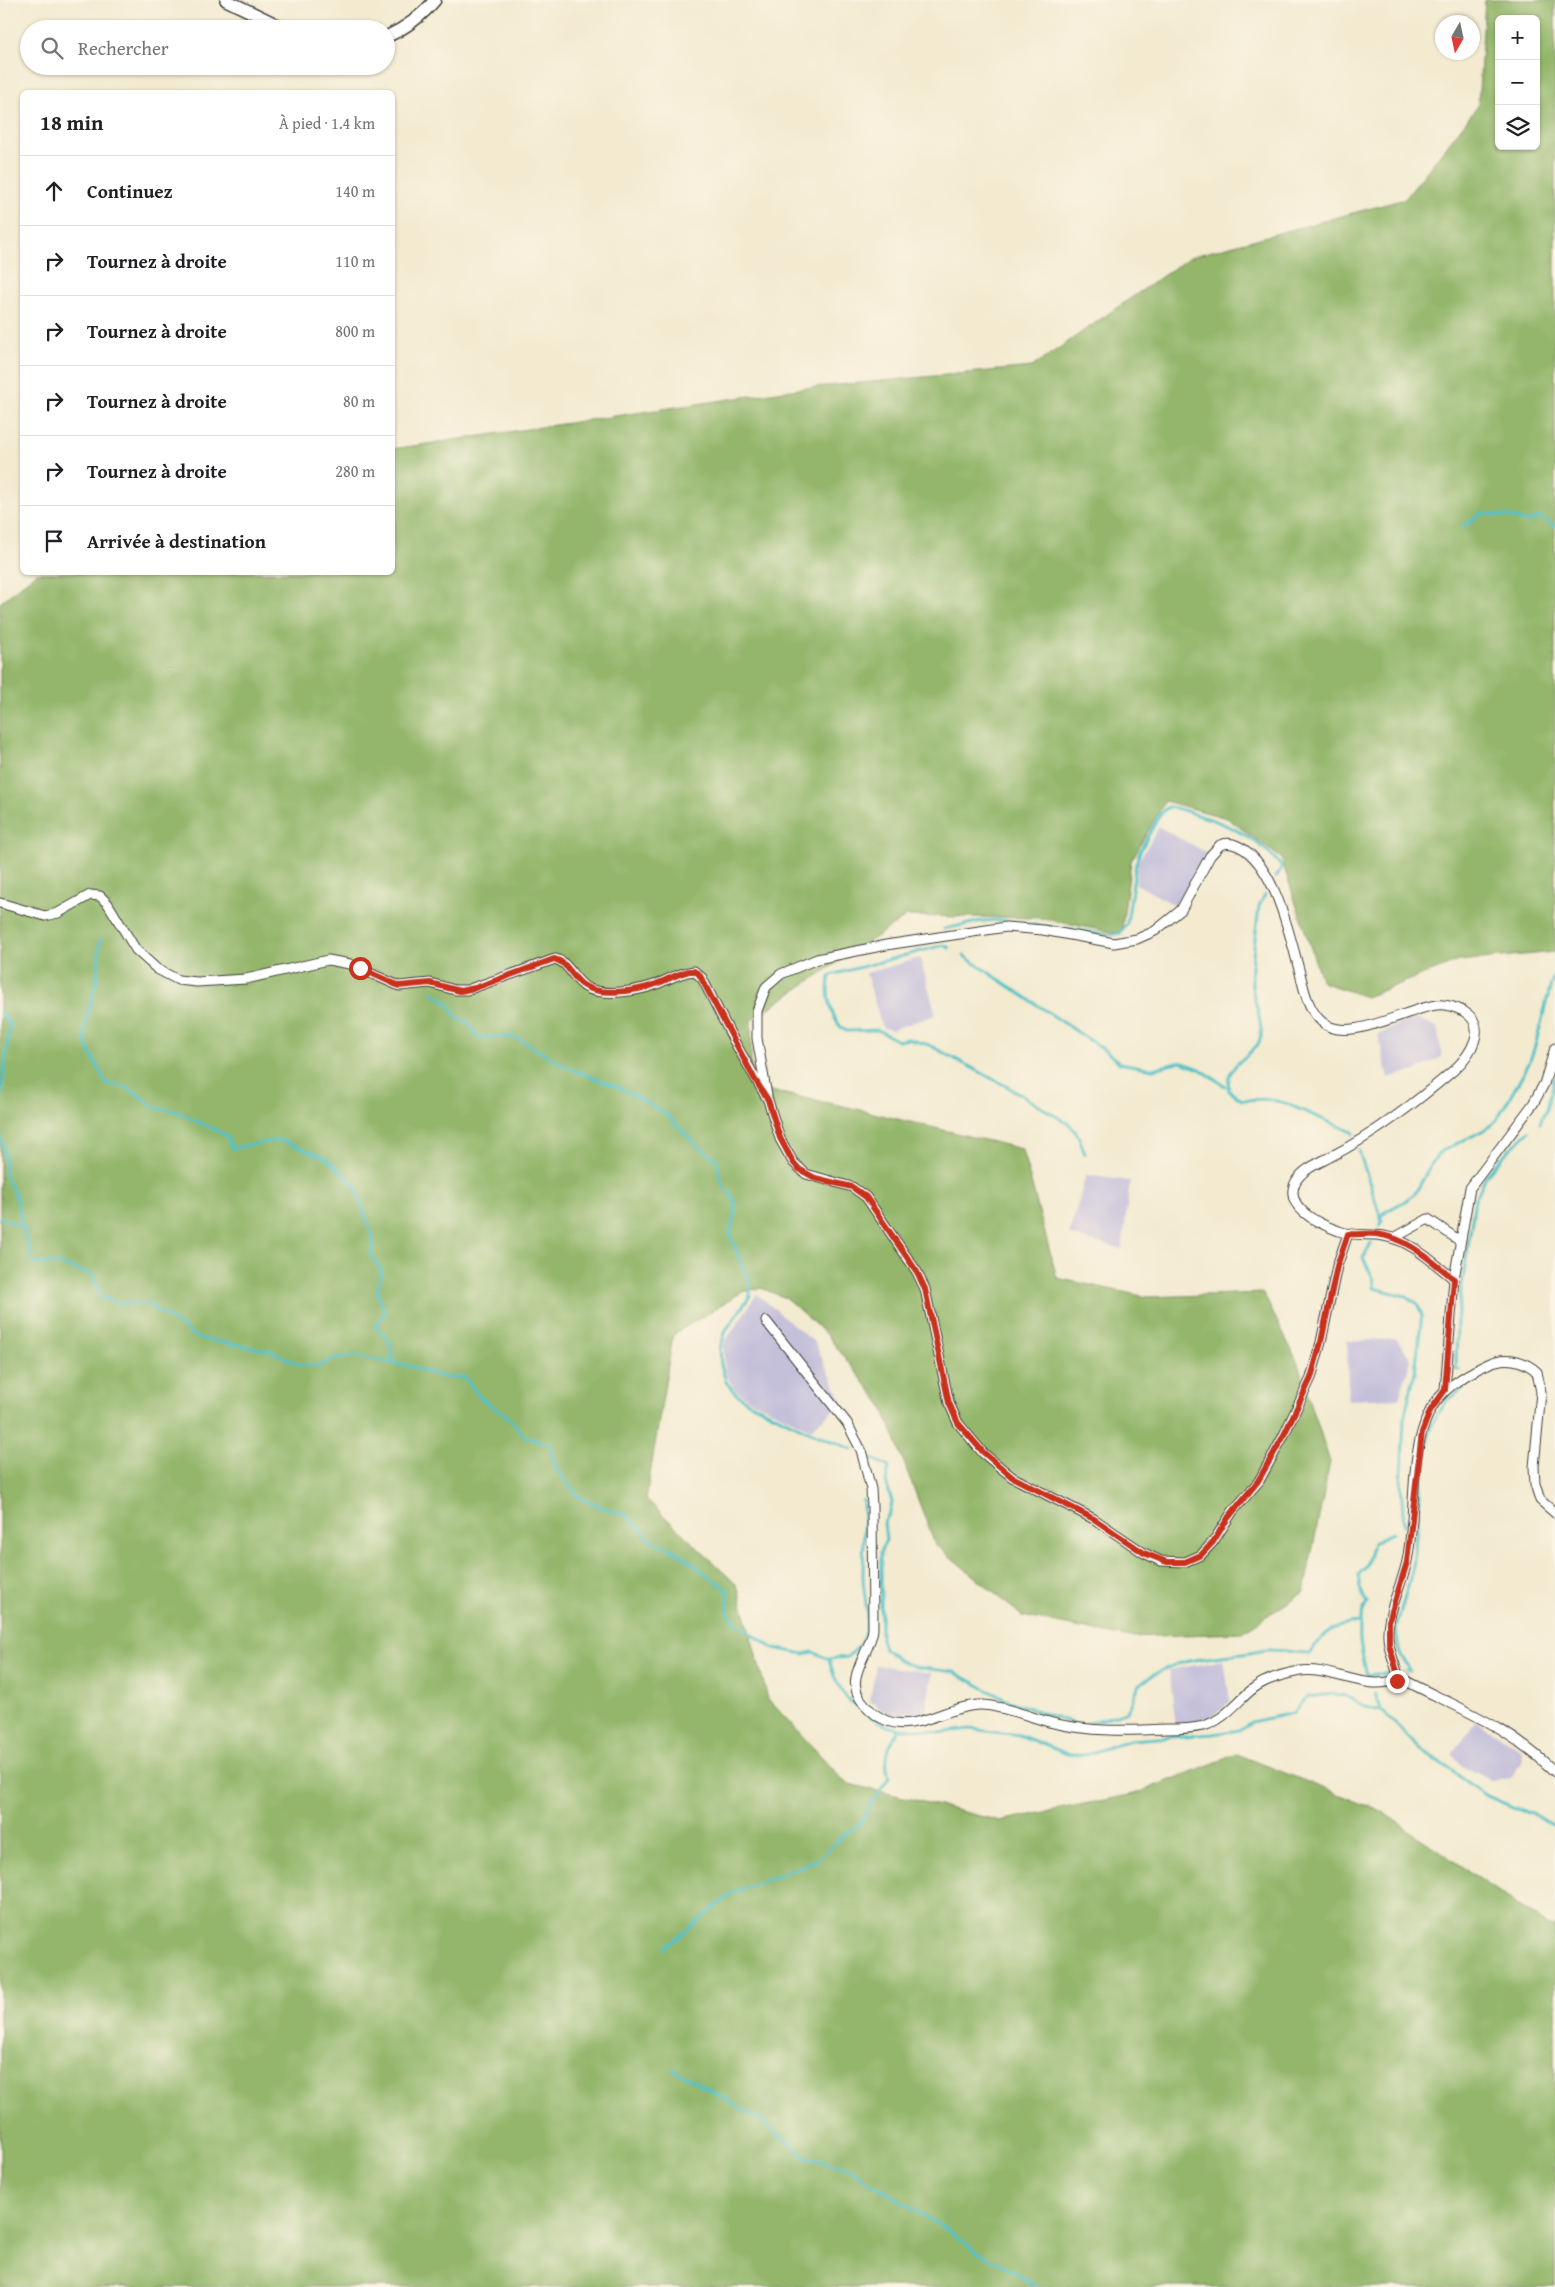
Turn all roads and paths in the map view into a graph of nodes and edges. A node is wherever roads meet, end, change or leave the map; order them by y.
1 (226, 0) edge
2 (435, 0) edge
3 (267, 20) edge
4 (395, 33) edge
5 (0, 903) edge
6 (1555, 1048) edge
7 (768, 1100) junction
8 (1348, 1234) junction
9 (1394, 1238) junction
10 (1460, 1241) junction
11 (1454, 1279) junction
12 (766, 1321) dead end
13 (1445, 1390) junction
14 (1555, 1513) edge
15 (1399, 1678) junction
16 (1555, 1772) edge

1 - 3 street
2 - 4 street
5 - 7 street
6 - 10 street
7 - 8 street
7 - 8 street
8 - 9 street
9 - 10 street
9 - 11 street
10 - 11 street
11 - 13 street
12 - 15 street
13 - 14 street
13 - 15 street
15 - 16 street

